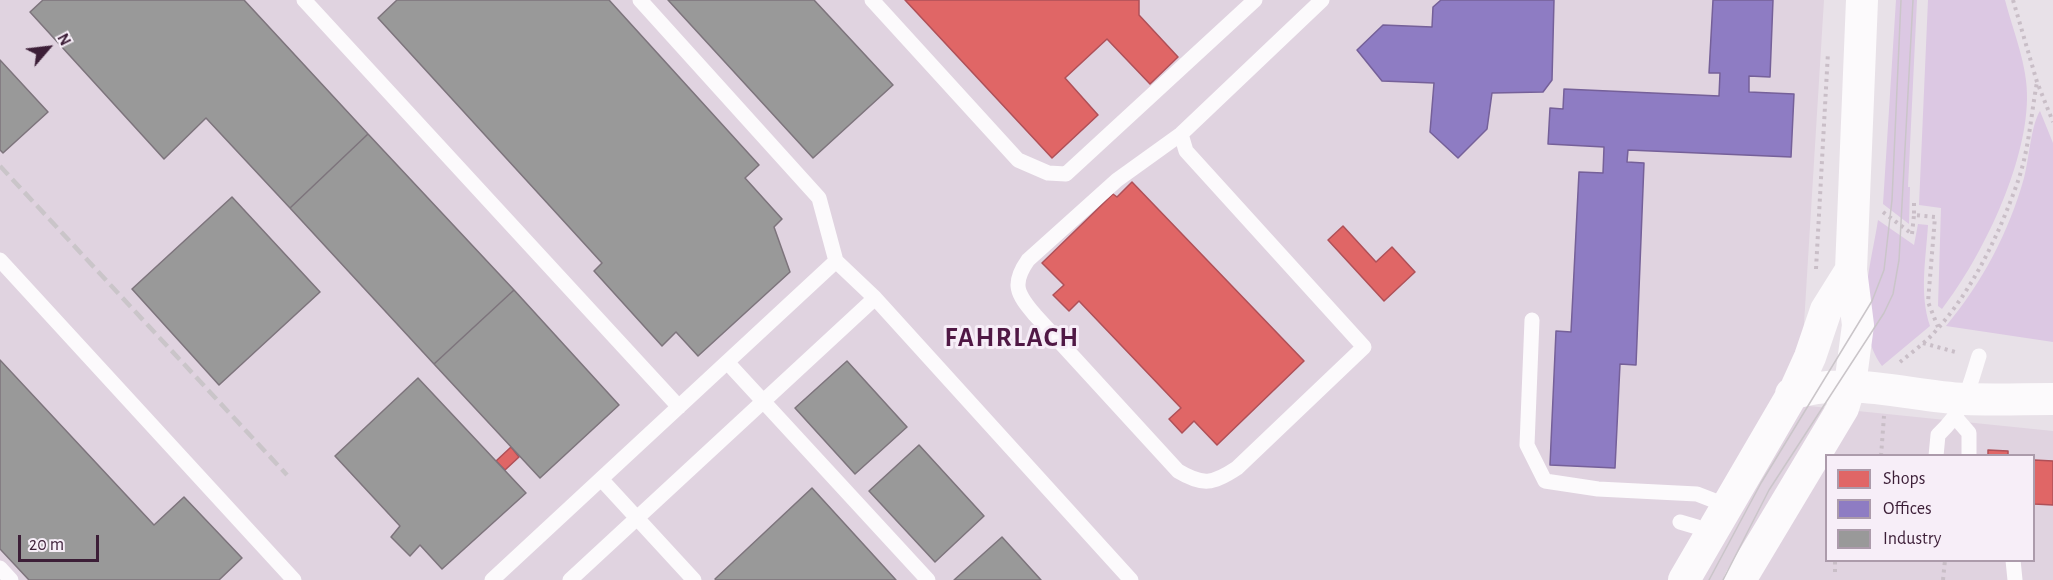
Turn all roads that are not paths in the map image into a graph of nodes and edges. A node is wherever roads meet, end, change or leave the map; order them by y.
1 (304, 0) edge
2 (640, 0) edge
3 (872, 0) edge
4 (1255, 0) edge
5 (1322, 0) edge
6 (1862, 0) edge
7 (1181, 134) junction
8 (0, 260) edge
9 (836, 261) junction
10 (1851, 270) junction
11 (875, 298) junction
12 (1532, 321) dead end
13 (1979, 356) road end
14 (727, 362) junction
15 (1850, 385) junction
16 (1791, 394) junction
17 (2053, 399) edge
18 (763, 402) junction
19 (679, 407) junction
20 (1961, 408) junction
21 (1936, 454) edge
22 (1969, 454) edge
23 (601, 479) junction
24 (1728, 507) junction
25 (637, 518) junction
26 (1680, 522) dead end
27 (1709, 538) junction
28 (2013, 562) edge
29 (0, 568) edge
30 (11, 580) edge
31 (294, 580) edge
32 (492, 580) edge
33 (570, 580) edge
34 (694, 580) edge
35 (928, 580) edge
36 (1131, 580) edge
37 (1684, 580) edge
38 (1740, 580) edge
39 (2015, 580) edge

1 - 19 lane
2 - 9 lane
3 - 4 lane
5 - 7 lane
6 - 10 street
7 - 7 lane
8 - 31 lane
9 - 11 lane
9 - 14 lane
10 - 15 street
10 - 16 street
11 - 18 lane
11 - 36 lane
12 - 24 lane
13 - 20 lane
14 - 18 lane
14 - 19 lane
15 - 16 street
15 - 20 street
15 - 38 street
16 - 24 street
17 - 20 street
18 - 25 lane
18 - 35 lane
19 - 23 lane
20 - 21 lane
20 - 22 lane
23 - 25 lane
23 - 32 lane
24 - 27 street
25 - 33 lane
25 - 34 lane
26 - 27 lane
27 - 37 street
28 - 39 lane
29 - 30 lane

